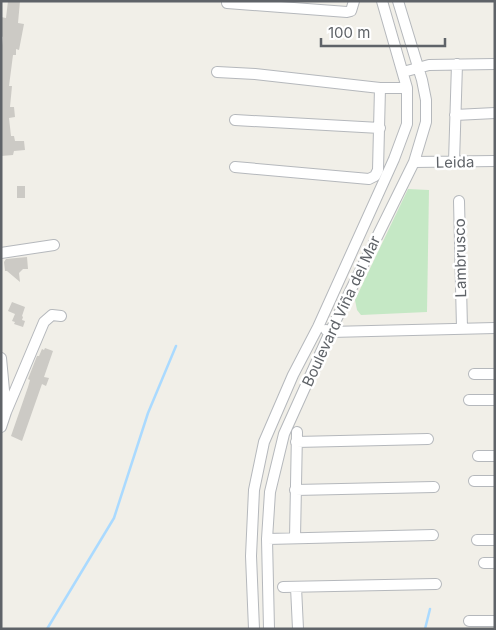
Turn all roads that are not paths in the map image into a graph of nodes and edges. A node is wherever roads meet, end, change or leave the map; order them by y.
1 (354, 1) edge
2 (382, 1) edge
3 (398, 1) edge
4 (227, 3) dead end
5 (457, 64) junction
6 (495, 64) edge
7 (418, 67) junction
8 (217, 72) dead end
9 (403, 72) junction
10 (380, 88) junction
11 (407, 88) junction
12 (495, 113) edge
13 (455, 115) junction
14 (235, 120) dead end
15 (380, 128) junction
16 (495, 161) edge
17 (414, 162) junction
18 (454, 162) junction
19 (235, 167) dead end
20 (459, 201) dead end
21 (54, 245) dead end
22 (1, 252) edge
23 (61, 316) dead end
24 (318, 327) junction
25 (462, 328) junction
26 (495, 328) edge
27 (330, 332) junction
28 (1, 358) edge
29 (474, 374) dead end
30 (495, 374) edge
31 (469, 400) dead end
32 (495, 400) edge
33 (6, 412) junction
34 (1, 428) edge
35 (428, 439) dead end
36 (478, 456) dead end
37 (495, 456) edge
38 (474, 481) dead end
39 (495, 481) edge
40 (434, 487) dead end
41 (295, 490) junction
42 (434, 535) dead end
43 (296, 538) junction
44 (268, 539) junction
45 (477, 540) dead end
46 (495, 540) edge
47 (484, 563) dead end
48 (495, 563) edge
49 (436, 584) dead end
50 (283, 587) dead end
51 (296, 587) junction
52 (470, 621) dead end
53 (495, 621) edge
54 (254, 629) edge
55 (269, 629) edge
56 (298, 629) edge

1 - 4 street
2 - 9 street, Boulevard Viña del Mar
3 - 7 street, Boulevard Viña del Mar
5 - 6 street
5 - 7 street
5 - 13 street
7 - 9 street
7 - 17 street, Boulevard Viña del Mar
8 - 10 street
9 - 11 street, Boulevard Viña del Mar
10 - 11 street
10 - 15 street
11 - 24 street, Boulevard Viña del Mar
12 - 13 street
13 - 18 street
14 - 15 street
15 - 19 street
16 - 18 street, Leida
17 - 18 street, Leida
17 - 27 street, Boulevard Viña del Mar
20 - 25 street, Lambrusco
21 - 22 street
23 - 33 street
24 - 27 street
24 - 54 street, Boulevard Viña del Mar
25 - 26 street
25 - 27 street
27 - 44 street, Boulevard Viña del Mar
28 - 33 street
29 - 30 street
31 - 32 street
33 - 34 street
35 - 41 street
36 - 37 street
38 - 39 street
40 - 41 street
41 - 43 street
42 - 43 street
43 - 44 street
44 - 55 street, Boulevard Viña del Mar
45 - 46 street
47 - 48 street
49 - 51 street
50 - 51 street
51 - 56 street
52 - 53 street

